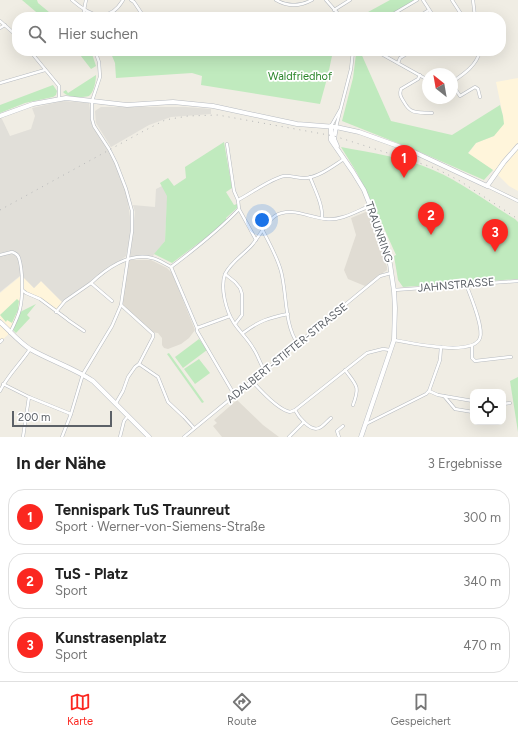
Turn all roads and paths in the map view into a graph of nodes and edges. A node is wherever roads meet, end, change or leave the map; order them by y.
1 (72, 0) edge
2 (86, 0) edge
3 (123, 0) edge
4 (131, 0) edge
5 (276, 0) edge
6 (312, 0) edge
7 (326, 0) edge
8 (350, 0) edge
9 (417, 0) edge
10 (424, 0) edge
11 (452, 0) edge
12 (472, 0) edge
13 (84, 10) junction
14 (334, 10) joint
15 (429, 10) joint
16 (88, 12) edge
17 (112, 12) edge
18 (141, 12) edge
19 (397, 12) edge
20 (426, 12) edge
21 (460, 12) edge
22 (474, 12) edge
23 (0, 21) edge
24 (5, 25) junction
25 (0, 28) edge
26 (12, 31) edge
27 (34, 56) edge
28 (97, 56) edge
29 (352, 56) edge
30 (386, 56) edge
31 (403, 56) edge
32 (479, 56) edge
33 (398, 62) junction
34 (45, 70) junction
35 (420, 75) joint
36 (458, 78) edge
37 (0, 82) edge
38 (458, 93) edge
39 (59, 98) junction
40 (480, 98) dead end
41 (92, 101) junction
42 (340, 109) junction
43 (432, 113) dead end
44 (0, 116) edge
45 (331, 126) junction
46 (336, 127) junction
47 (227, 144) dead end
48 (518, 146) edge
49 (338, 148) junction
50 (344, 158) junction
51 (310, 177) junction
52 (488, 186) junction
53 (238, 200) junction
54 (518, 201) edge
55 (371, 206) junction
56 (240, 209) junction
57 (322, 218) junction
58 (263, 231) junction
59 (256, 240) junction
60 (0, 255) edge
61 (129, 258) junction
62 (171, 267) junction
63 (392, 273) junction
64 (224, 274) junction
65 (518, 281) edge
66 (91, 283) junction
67 (466, 284) junction
68 (22, 290) junction
69 (394, 290) junction
70 (112, 302) dead end
71 (121, 305) junction
72 (56, 312) junction
73 (288, 314) junction
74 (230, 316) junction
75 (0, 322) edge
76 (235, 324) junction
77 (197, 328) junction
78 (84, 331) dead end
79 (10, 333) junction
80 (243, 333) junction
81 (394, 340) junction
82 (298, 344) junction
83 (472, 346) junction
84 (441, 347) junction
85 (30, 348) junction
86 (390, 350) junction
87 (511, 357) dead end
88 (139, 364) junction
89 (265, 370) junction
90 (344, 370) junction
91 (83, 374) junction
92 (252, 381) junction
93 (3, 384) junction
94 (0, 391) edge
95 (429, 391) junction
96 (234, 396) junction
97 (443, 396) junction
98 (29, 397) junction
99 (470, 400) edge
100 (510, 402) dead end
101 (116, 403) junction
102 (506, 403) edge
103 (353, 405) dead end
104 (295, 410) junction
105 (470, 412) edge
106 (71, 414) junction
107 (128, 416) junction
108 (331, 418) dead end
109 (304, 422) junction
110 (366, 425) junction
111 (343, 426) dead end
112 (194, 428) junction
113 (23, 437) edge
114 (62, 437) edge
115 (120, 437) edge
116 (149, 437) edge
117 (184, 437) edge
118 (290, 437) edge
119 (339, 437) edge
120 (360, 437) edge

1 - 13 street
2 - 13 street
3 - 17 street
4 - 18 street
5 - 6 street
7 - 14 street
8 - 14 street
9 - 19 street
10 - 15 street
11 - 21 street
12 - 22 street
13 - 16 street
15 - 20 street
23 - 24 street
24 - 25 street
24 - 26 street
27 - 34 street
28 - 41 street
29 - 42 street
30 - 33 street
31 - 33 street
32 - 36 street
33 - 35 street
34 - 37 street
34 - 39 street
35 - 43 street
38 - 40 street
39 - 41 street
39 - 44 street
41 - 45 street
41 - 61 street
42 - 45 street
42 - 46 street
45 - 46 street
45 - 49 street, TRAUNRING
46 - 49 street, TRAUNRING
46 - 52 street
47 - 53 street
48 - 52 street
49 - 50 street, TRAUNRING
50 - 51 street
50 - 55 street, TRAUNRING
51 - 53 street
51 - 57 street
52 - 54 street
53 - 56 street
55 - 57 street
55 - 63 street, TRAUNRING
56 - 59 street
56 - 62 street
57 - 58 street
58 - 59 street
58 - 73 street
59 - 64 street
60 - 68 street
61 - 62 street
61 - 66 street
61 - 71 street
62 - 77 street
63 - 69 street, TRAUNRING
63 - 82 street, ADALBERT-STIFTER-STRASSE
64 - 74 street
64 - 76 street
65 - 67 street, JAHNSTRASSE
66 - 70 street
66 - 72 street
67 - 69 street, JAHNSTRASSE
67 - 83 street
68 - 72 street
68 - 79 street
69 - 81 street, TRAUNRING
71 - 88 street
71 - 91 street
72 - 78 street
73 - 80 street
73 - 82 street
74 - 76 street
74 - 77 street
75 - 79 street
76 - 80 street
77 - 96 street
79 - 85 street
80 - 89 street
81 - 84 street
81 - 86 street, TRAUNRING
82 - 89 street, ADALBERT-STIFTER-STRASSE
83 - 84 street
83 - 87 street
84 - 95 street
85 - 91 street
85 - 93 street
86 - 90 street
86 - 110 street, TRAUNRING
88 - 101 street
88 - 112 street
89 - 92 street, ADALBERT-STIFTER-STRASSE
90 - 103 street
90 - 104 street
91 - 101 street
91 - 106 street
92 - 96 street, ADALBERT-STIFTER-STRASSE
92 - 104 street
93 - 94 street
93 - 98 street
95 - 97 street
95 - 110 street
96 - 112 street, ADALBERT-STIFTER-STRASSE
97 - 99 street
97 - 105 street
98 - 106 street
98 - 113 street
100 - 102 street
101 - 107 street
104 - 109 street
106 - 114 street
107 - 115 street
107 - 116 street
108 - 109 street
109 - 118 street
110 - 120 street, TRAUNRING
111 - 119 street
112 - 117 street, ADALBERT-STIFTER-STRASSE

